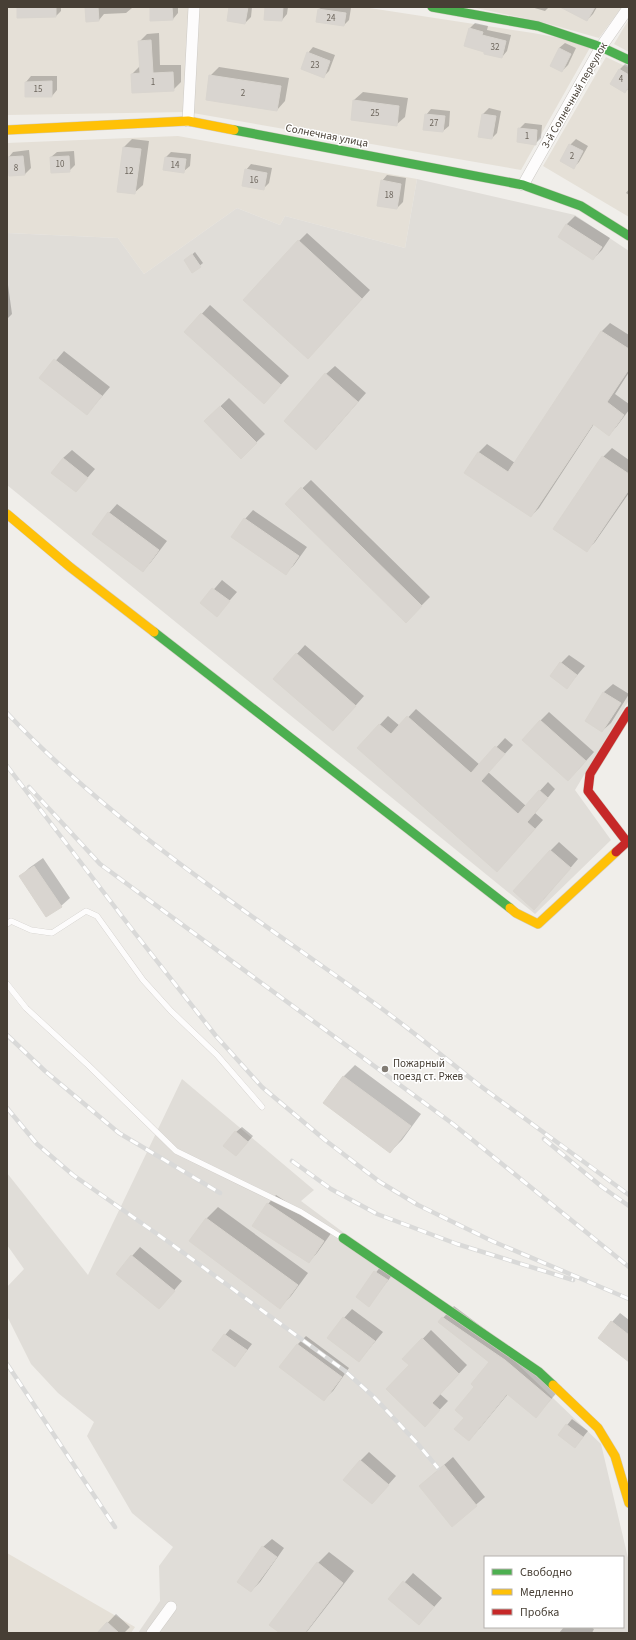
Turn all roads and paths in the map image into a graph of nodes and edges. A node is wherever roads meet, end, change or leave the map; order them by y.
1 (194, 7) edge
2 (432, 7) edge
3 (629, 7) edge
4 (602, 47) junction
5 (629, 60) edge
6 (188, 121) junction
7 (7, 130) edge
8 (523, 185) junction
9 (629, 236) edge
10 (7, 514) edge
11 (629, 711) edge
12 (7, 924) edge
13 (7, 984) edge
14 (262, 1107) dead end
15 (343, 1238) joint
16 (629, 1503) edge
17 (171, 1607) dead end
18 (152, 1633) edge

1 - 6 street
2 - 4 street
3 - 4 street, 3-й Солнечный переулок
4 - 5 street
4 - 8 street, 3-й Солнечный переулок
6 - 7 street, Солнечная улица
6 - 8 street, Солнечная улица
8 - 9 street, Солнечная улица
10 - 11 street
12 - 14 lane
13 - 15 lane
15 - 16 street
17 - 18 street

